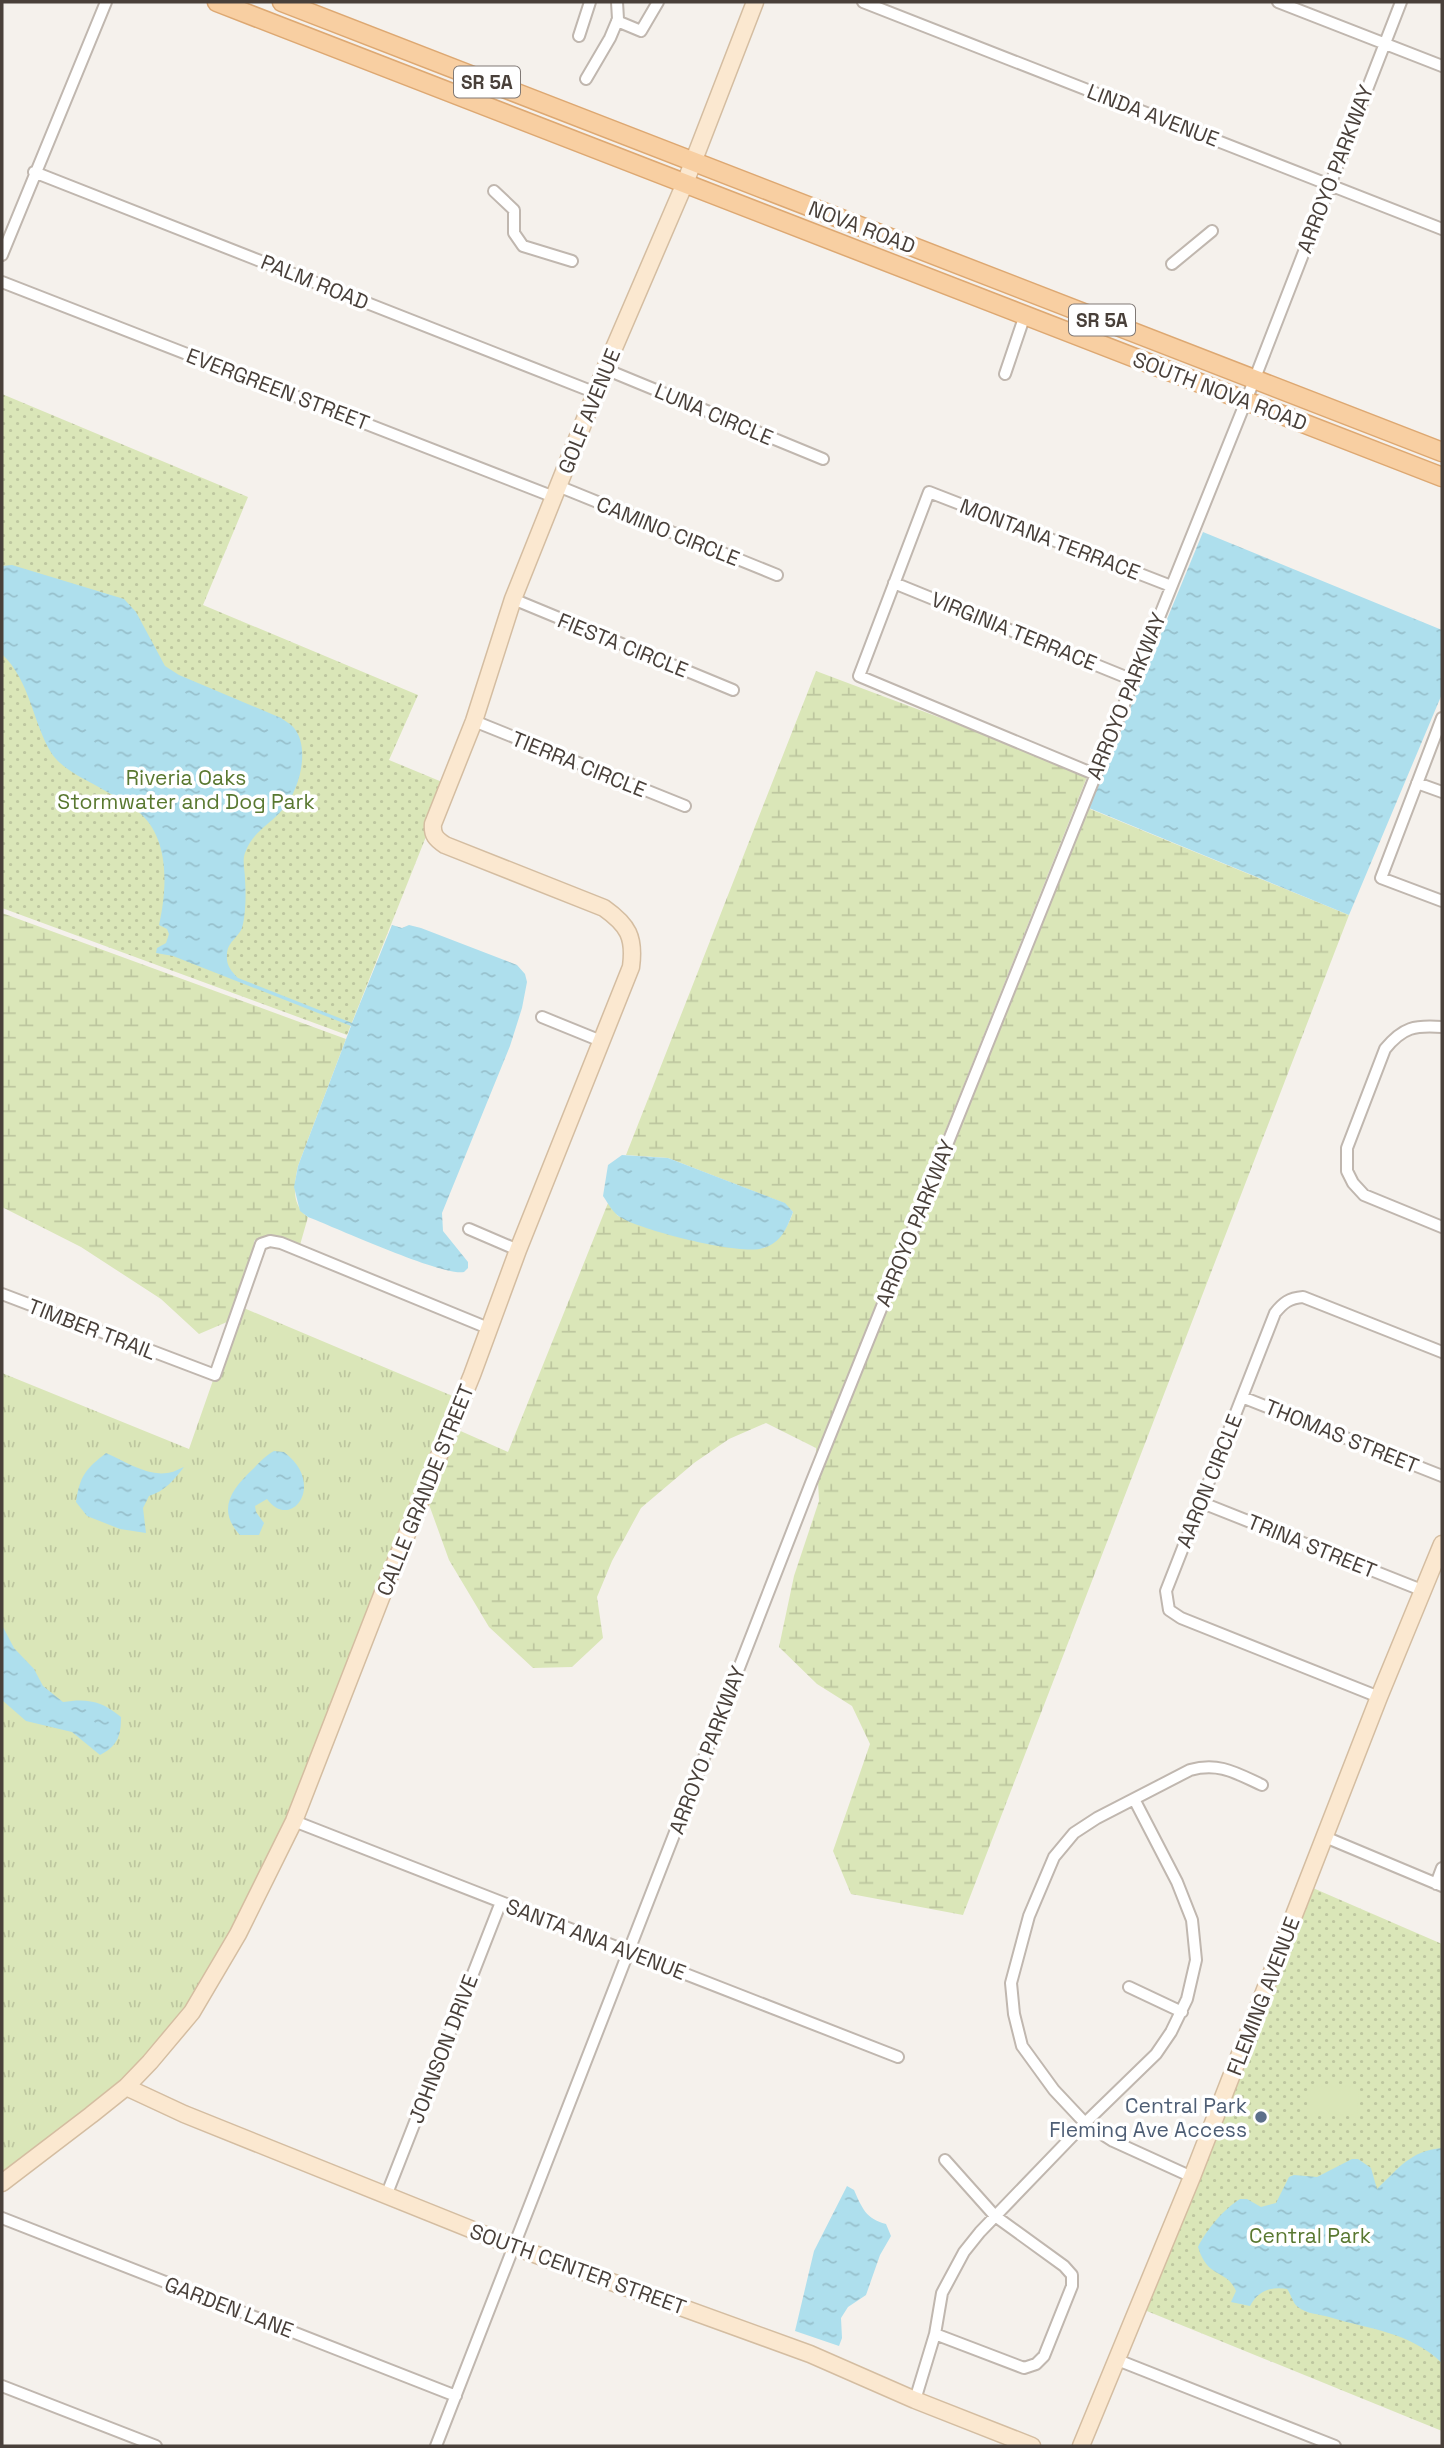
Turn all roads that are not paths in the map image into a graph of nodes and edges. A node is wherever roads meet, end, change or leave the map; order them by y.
1 (106, 2) edge
2 (217, 2) edge
3 (282, 2) edge
4 (590, 2) edge
5 (617, 2) edge
6 (658, 2) edge
7 (755, 2) edge
8 (863, 2) edge
9 (1278, 2) edge
10 (1401, 2) edge
11 (617, 22) junction
12 (579, 36) dead end
13 (1385, 44) junction
14 (1442, 66) edge
15 (451, 68) junction
16 (417, 79) junction
17 (586, 79) dead end
18 (693, 162) junction
19 (34, 172) junction
20 (685, 183) junction
21 (1329, 184) junction
22 (494, 191) dead end
23 (1442, 229) edge
24 (1212, 231) dead end
25 (895, 240) junction
26 (856, 250) junction
27 (2, 255) edge
28 (572, 261) dead end
29 (1172, 264) dead end
30 (2, 282) edge
31 (1057, 303) junction
32 (1023, 315) junction
33 (605, 369) junction
34 (1005, 374) dead end
35 (1254, 379) junction
36 (596, 393) junction
37 (1246, 401) junction
38 (1442, 452) edge
39 (823, 459) dead end
40 (1438, 473) edge
41 (556, 491) junction
42 (777, 575) dead end
43 (894, 583) junction
44 (1171, 586) junction
45 (513, 599) junction
46 (1133, 680) junction
47 (733, 690) dead end
48 (1442, 718) edge
49 (474, 722) junction
50 (1094, 774) junction
51 (1417, 783) junction
52 (1442, 792) edge
53 (685, 806) dead end
54 (433, 824) joint
55 (1442, 901) edge
56 (542, 1017) dead end
57 (1442, 1027) edge
58 (601, 1041) junction
59 (1442, 1227) edge
60 (469, 1229) dead end
61 (518, 1250) junction
62 (2, 1294) edge
63 (488, 1328) junction
64 (1442, 1352) edge
65 (1242, 1396) junction
66 (1442, 1476) edge
67 (1200, 1502) junction
68 (1442, 1544) edge
69 (1423, 1591) junction
70 (1379, 1697) junction
71 (1262, 1785) dead end
72 (1134, 1799) junction
73 (294, 1821) junction
74 (1325, 1837) junction
75 (1442, 1868) edge
76 (1439, 1885) edge
77 (500, 1902) junction
78 (628, 1952) junction
79 (1129, 1987) dead end
80 (1182, 2012) junction
81 (898, 2057) dead end
82 (126, 2087) junction
83 (1085, 2123) junction
84 (945, 2160) dead end
85 (1192, 2177) junction
86 (2, 2183) edge
87 (386, 2196) junction
88 (995, 2216) junction
89 (2, 2218) edge
90 (515, 2247) junction
91 (935, 2334) junction
92 (1115, 2359) junction
93 (2, 2386) edge
94 (456, 2396) junction
95 (915, 2400) junction
96 (156, 2446) edge
97 (436, 2446) edge
98 (1032, 2446) edge
99 (1081, 2446) edge
100 (1335, 2446) edge

1 - 19 street
2 - 16 main road, SR 5A
3 - 15 main road, NOVA ROAD / SR 5A
4 - 12 street
5 - 11 street
6 - 11 street
7 - 18 street, GOLF AVENUE
8 - 21 street, LINDA AVENUE
9 - 13 street
10 - 13 street, ARROYO PARKWAY
11 - 17 street
13 - 14 street
13 - 21 street, ARROYO PARKWAY
15 - 16 main road
15 - 18 main road, NOVA ROAD / SR 5A
16 - 20 main road, SR 5A
18 - 20 street, GOLF AVENUE
18 - 25 main road, NOVA ROAD / SR 5A
19 - 27 street
19 - 36 street, PALM ROAD
20 - 26 main road, SOUTH NOVA ROAD / SR 5A
20 - 33 street, GOLF AVENUE
21 - 23 street, LINDA AVENUE
21 - 35 street, ARROYO PARKWAY
22 - 28 street
24 - 29 street
25 - 26 main road
25 - 31 main road, NOVA ROAD / SR 5A
26 - 32 main road, SOUTH NOVA ROAD / SR 5A
30 - 41 street, EVERGREEN STREET
31 - 32 main road
31 - 35 main road, NOVA ROAD / SR 5A
32 - 34 street
32 - 37 main road, SOUTH NOVA ROAD / SR 5A
33 - 36 street, GOLF AVENUE
33 - 39 street, LUNA CIRCLE
35 - 37 street, ARROYO PARKWAY
35 - 38 main road, NOVA ROAD / SR 5A
36 - 41 street, GOLF AVENUE
37 - 40 main road, SOUTH NOVA ROAD / SR 5A
37 - 44 street, ARROYO PARKWAY
41 - 42 street, CAMINO CIRCLE
41 - 45 street, GOLF AVENUE
43 - 44 street, MONTANA TERRACE
43 - 46 street, VIRGINIA TERRACE
43 - 50 street
44 - 46 street, ARROYO PARKWAY
45 - 47 street, FIESTA CIRCLE
45 - 49 street, GOLF AVENUE
46 - 50 street, ARROYO PARKWAY
48 - 51 street
49 - 53 street, TIERRA CIRCLE
49 - 54 street, GOLF AVENUE
50 - 78 street, ARROYO PARKWAY
51 - 52 street
51 - 55 street
54 - 58 street, CALLE GRANDE STREET
56 - 58 street
57 - 59 street
58 - 61 street, CALLE GRANDE STREET
60 - 61 street
61 - 63 street, CALLE GRANDE STREET
62 - 63 street, TIMBER TRAIL
63 - 73 street, CALLE GRANDE STREET
64 - 65 street, AARON CIRCLE
65 - 66 street, THOMAS STREET
65 - 67 street, AARON CIRCLE
67 - 69 street, TRINA STREET
67 - 70 street, AARON CIRCLE
68 - 69 street, FLEMING AVENUE
69 - 70 street, FLEMING AVENUE
70 - 74 street, FLEMING AVENUE
71 - 72 street
72 - 80 street
72 - 83 street
73 - 77 street, SANTA ANA AVENUE
73 - 82 street, CALLE GRANDE STREET
74 - 76 street
74 - 85 street, FLEMING AVENUE
75 - 76 street
77 - 78 street, SANTA ANA AVENUE
77 - 87 street, JOHNSON DRIVE
78 - 81 street, SANTA ANA AVENUE
78 - 90 street, ARROYO PARKWAY
79 - 80 street
80 - 83 street
82 - 86 street, CALLE GRANDE STREET
82 - 87 street, SOUTH CENTER STREET
83 - 85 street
83 - 88 street
84 - 88 street
85 - 92 street, FLEMING AVENUE
87 - 90 street, SOUTH CENTER STREET
88 - 91 street
88 - 91 street
89 - 94 street, GARDEN LANE
90 - 94 street, ARROYO PARKWAY
90 - 95 street, SOUTH CENTER STREET
91 - 95 street
92 - 99 street, FLEMING AVENUE
92 - 100 street
93 - 96 street
94 - 97 street, ARROYO PARKWAY
95 - 98 street, SOUTH CENTER STREET

